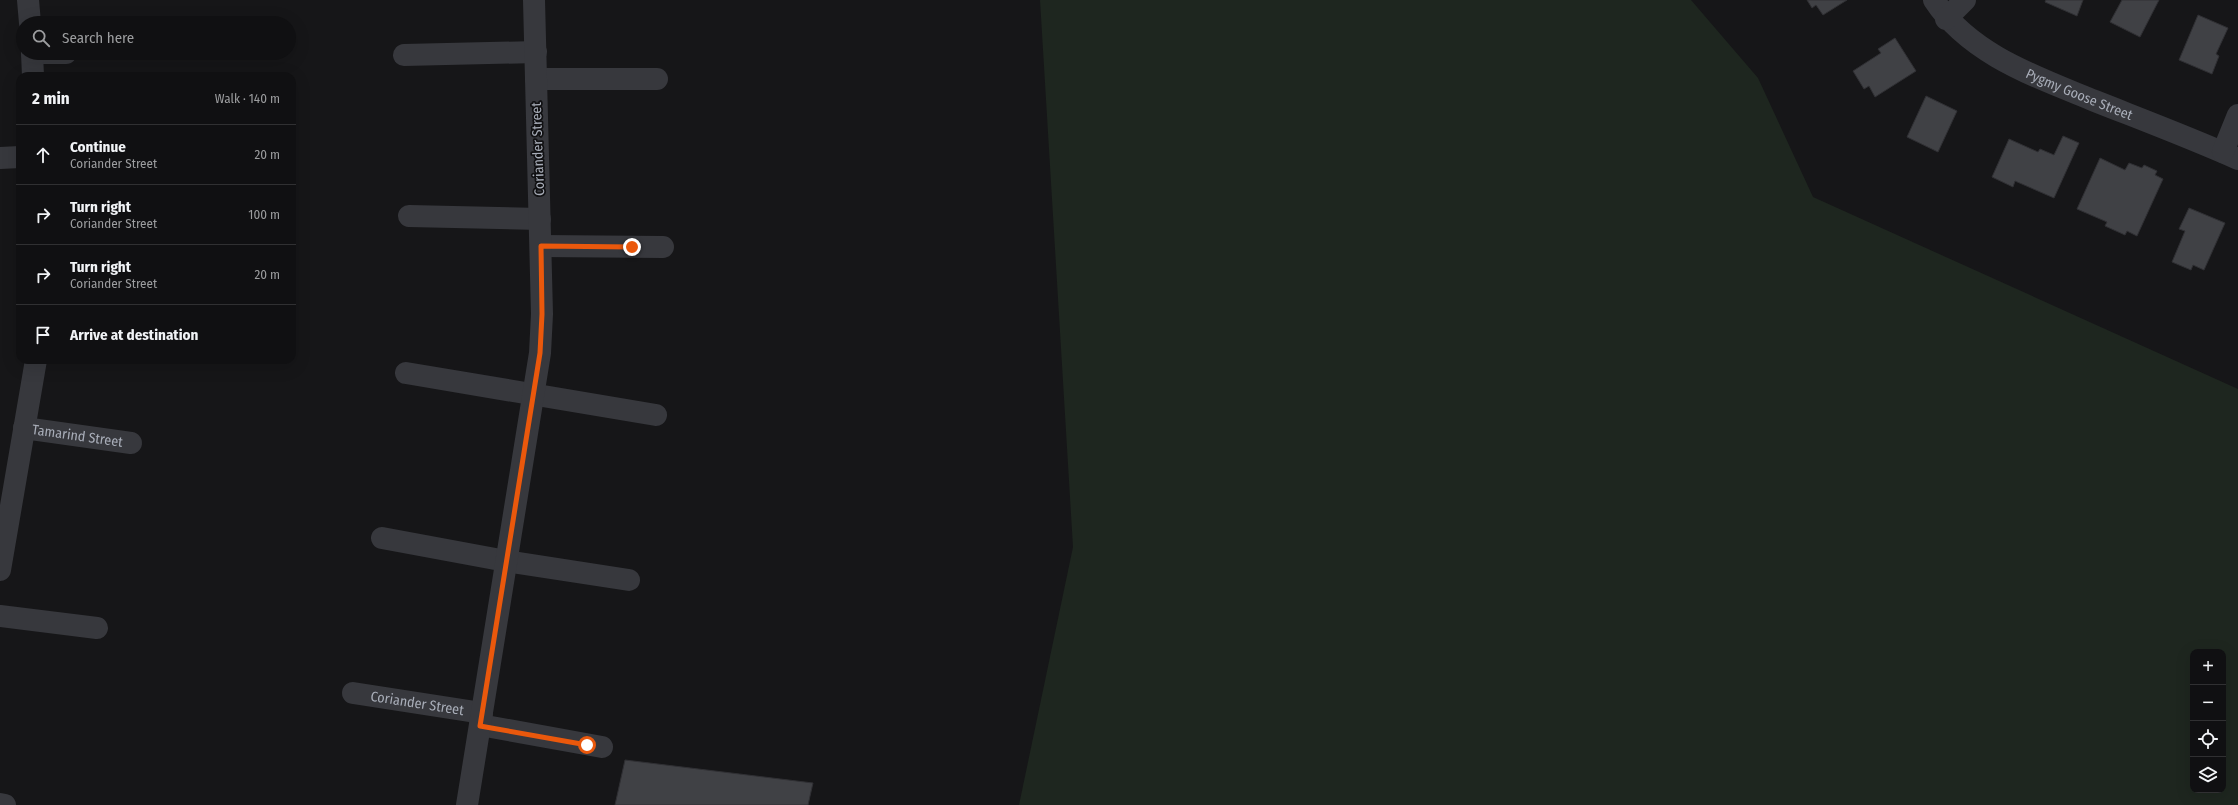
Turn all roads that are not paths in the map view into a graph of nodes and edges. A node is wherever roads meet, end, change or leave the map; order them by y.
1 (28, 0) edge
2 (534, 0) edge
3 (1934, 0) edge
4 (1965, 0) edge
5 (29, 16) edge
6 (1946, 18) junction
7 (536, 52) junction
8 (404, 55) dead end
9 (32, 60) edge
10 (33, 72) edge
11 (536, 79) junction
12 (658, 79) dead end
13 (2238, 115) edge
14 (2231, 156) edge
15 (16, 157) edge
16 (0, 158) edge
17 (409, 216) dead end
18 (540, 219) junction
19 (541, 246) junction
20 (663, 247) dead end
21 (35, 364) edge
22 (406, 373) dead end
23 (533, 394) junction
24 (656, 415) dead end
25 (24, 428) junction
26 (131, 443) dead end
27 (382, 538) dead end
28 (506, 561) junction
29 (0, 570) edge
30 (630, 580) dead end
31 (0, 616) edge
32 (96, 628) dead end
33 (353, 694) dead end
34 (481, 719) junction
35 (602, 747) dead end
36 (0, 804) edge
37 (5, 805) edge
38 (466, 805) edge

1 - 5 street
2 - 7 street, Coriander Street
3 - 6 street, Pygmy Goose Street
4 - 6 street
6 - 14 street, Pygmy Goose Street
7 - 8 street
7 - 11 street, Coriander Street
9 - 10 street
11 - 12 street
11 - 18 street, Coriander Street
13 - 14 street, Pygmy Goose Street
15 - 16 street
17 - 18 street
18 - 19 street, Coriander Street
19 - 20 street
19 - 23 street, Coriander Street
21 - 25 street, Tamarind Street
22 - 23 street
23 - 24 street
23 - 28 street, Coriander Street
25 - 26 street, Tamarind Street
25 - 29 street, Tamarind Street
27 - 28 street
28 - 30 street
28 - 34 street, Coriander Street
31 - 32 street
33 - 34 street, Coriander Street
34 - 35 street, Coriander Street
34 - 38 street, Coriander Street
36 - 37 street

